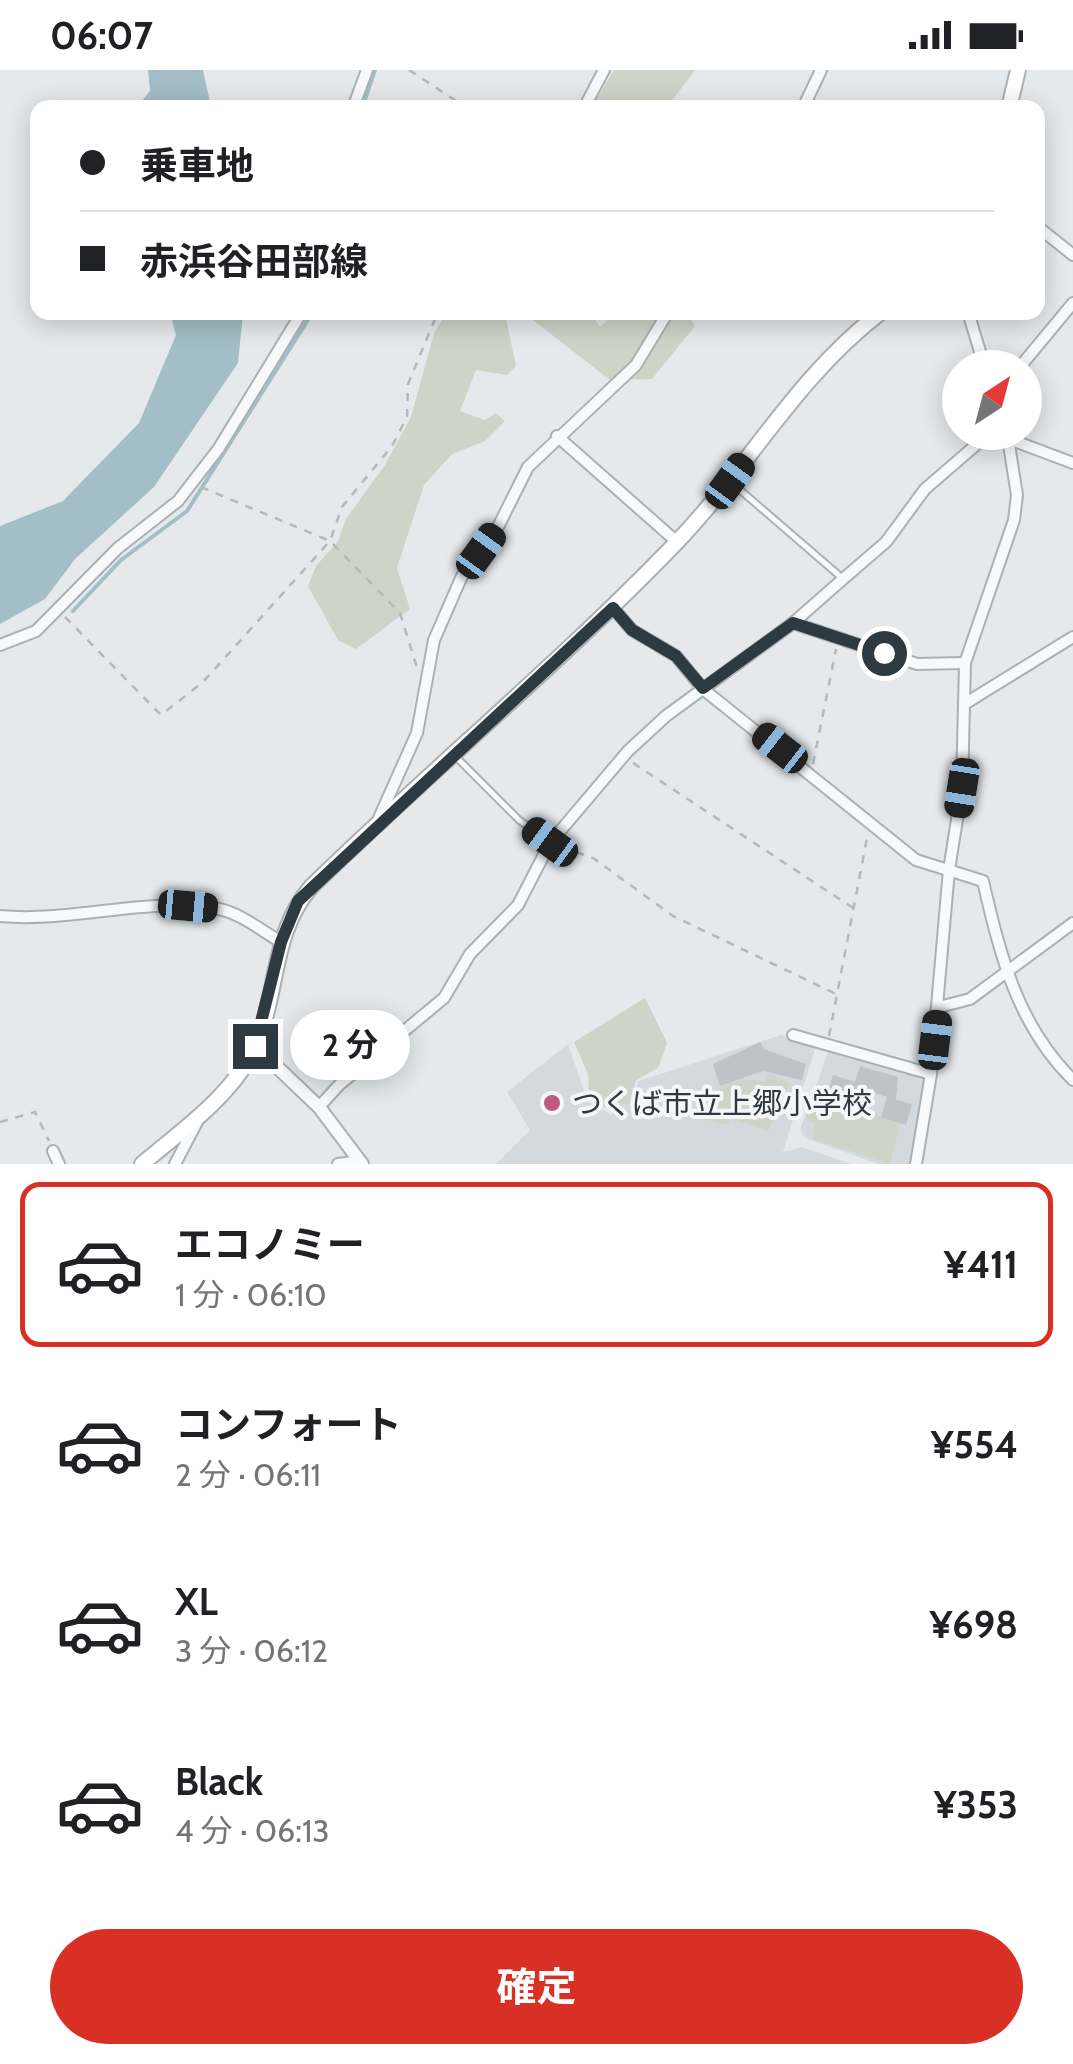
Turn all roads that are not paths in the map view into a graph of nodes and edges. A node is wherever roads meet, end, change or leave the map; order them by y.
1 (367, 70) edge
2 (604, 70) edge
3 (820, 70) edge
4 (1018, 70) edge
5 (356, 100) edge
6 (588, 100) edge
7 (807, 100) edge
8 (1011, 100) edge
9 (1045, 232) edge
10 (1073, 255) edge
11 (1073, 303) edge
12 (297, 320) edge
13 (663, 320) edge
14 (872, 320) edge
15 (970, 320) edge
16 (979, 350) edge
17 (1034, 350) edge
18 (556, 436) junction
19 (970, 450) edge
20 (1010, 450) edge
21 (1042, 450) edge
22 (1073, 463) edge
23 (730, 481) junction
24 (677, 542) junction
25 (843, 579) junction
26 (613, 608) junction
27 (793, 623) junction
28 (1073, 636) edge
29 (0, 645) edge
30 (964, 663) junction
31 (703, 688) junction
32 (966, 703) junction
33 (455, 756) junction
34 (377, 824) junction
35 (550, 842) junction
36 (949, 870) junction
37 (0, 916) edge
38 (1073, 922) edge
39 (281, 942) junction
40 (1005, 974) junction
41 (939, 1007) junction
42 (793, 1035) dead end
43 (255, 1046) junction
44 (931, 1074) junction
45 (1073, 1080) edge
46 (319, 1107) junction
47 (199, 1116) junction
48 (53, 1151) road end
49 (361, 1163) edge
50 (59, 1164) edge
51 (142, 1164) edge
52 (175, 1164) edge
53 (338, 1164) edge
54 (916, 1164) edge

1 - 5 street
2 - 6 street
3 - 7 street
4 - 8 main road
9 - 10 street
11 - 17 street
12 - 29 street
13 - 18 street
14 - 23 main road
15 - 16 street
18 - 24 street
18 - 34 street
19 - 25 street
20 - 30 street
21 - 22 street
23 - 24 main road
23 - 25 lane
24 - 26 main road
25 - 27 street
26 - 31 street
26 - 33 main road
27 - 30 street
27 - 31 street
28 - 32 street
30 - 32 street
31 - 35 street
31 - 36 street
32 - 36 street
33 - 34 main road
33 - 35 lane
34 - 39 main road
35 - 46 street
36 - 40 street
36 - 41 street
37 - 39 street
38 - 40 street
39 - 43 main road
40 - 41 street
40 - 45 street
41 - 44 street
42 - 44 street
43 - 46 street
43 - 47 main road
44 - 54 street
46 - 49 street
47 - 51 main road
47 - 52 street
48 - 50 street
49 - 53 street

